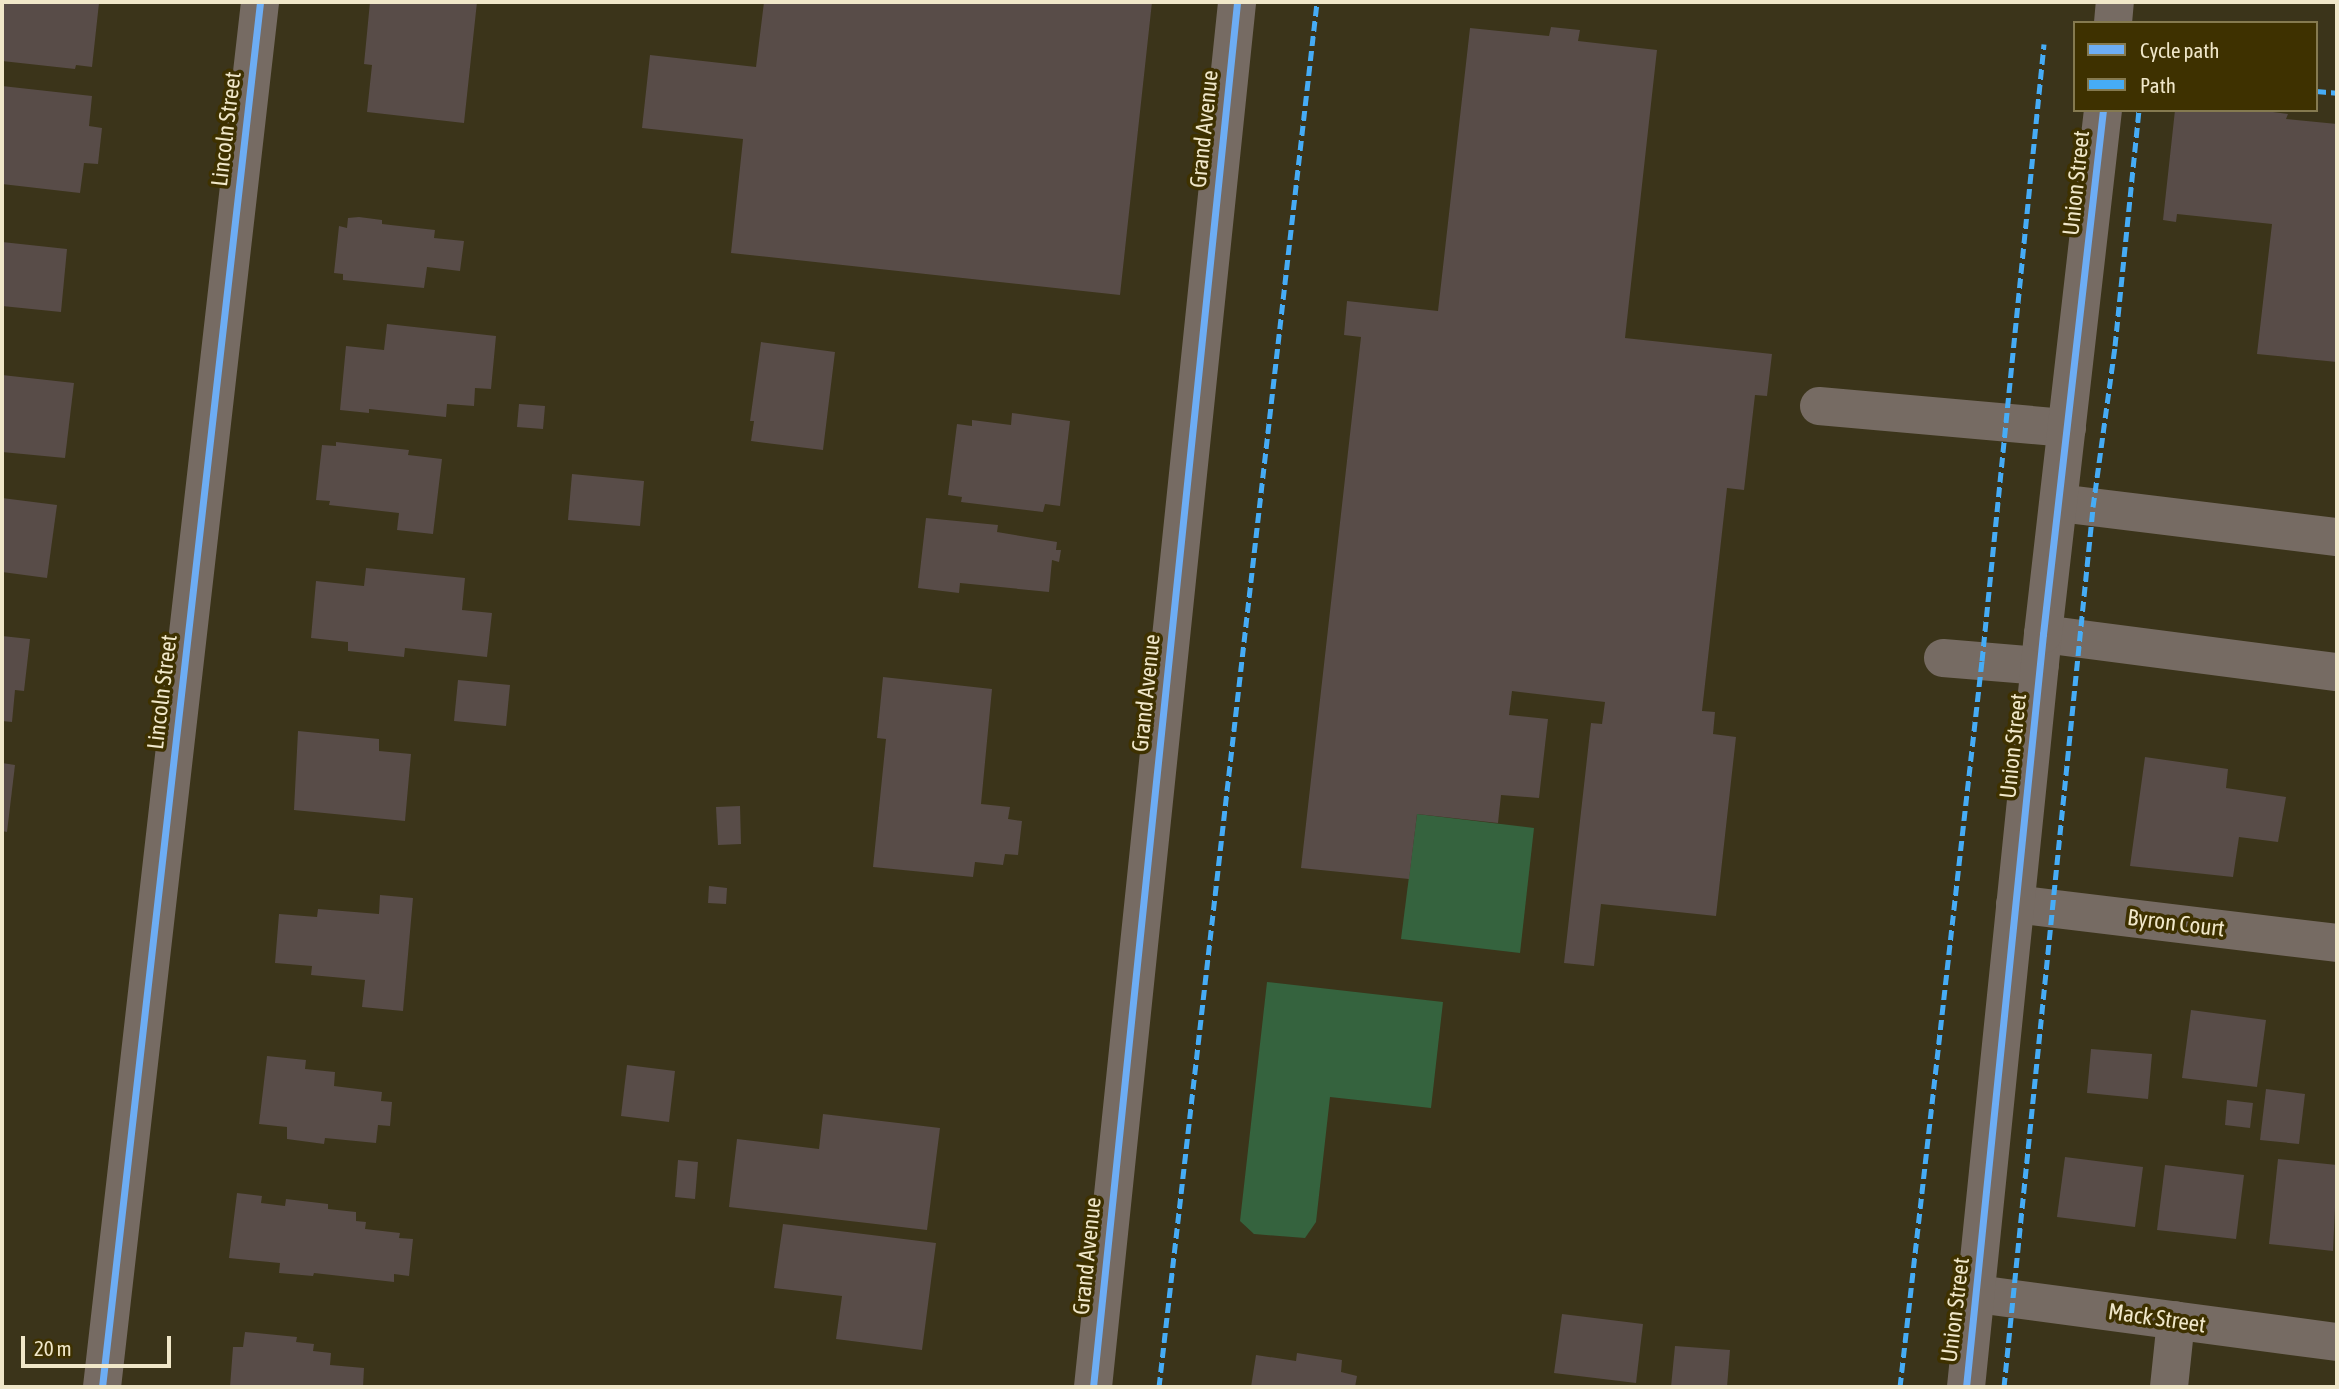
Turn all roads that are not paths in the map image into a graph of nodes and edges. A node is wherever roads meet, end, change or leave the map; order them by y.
1 (260, 2) edge
2 (1237, 2) edge
3 (2115, 2) edge
4 (2113, 21) edge
5 (2103, 112) edge
6 (1819, 407) dead end
7 (2067, 428) junction
8 (2059, 503) junction
9 (2337, 537) edge
10 (2042, 650) junction
11 (1943, 658) dead end
12 (2337, 672) edge
13 (2015, 904) junction
14 (2337, 943) edge
15 (1977, 1294) junction
16 (2175, 1320) junction
17 (2337, 1342) edge
18 (102, 1387) edge
19 (1093, 1387) edge
20 (1966, 1387) edge
21 (2169, 1387) edge

1 - 18 street, Lincoln Street
2 - 19 street, Grand Avenue
3 - 4 street
5 - 7 street, Union Street
6 - 7 street
7 - 8 street, Union Street
8 - 9 street
8 - 10 street, Union Street
10 - 11 street
10 - 12 street
10 - 13 street, Union Street
13 - 14 street, Byron Court
13 - 15 street, Union Street
15 - 16 street, Mack Street
15 - 20 street, Union Street
16 - 17 street, Mack Street
16 - 21 street

